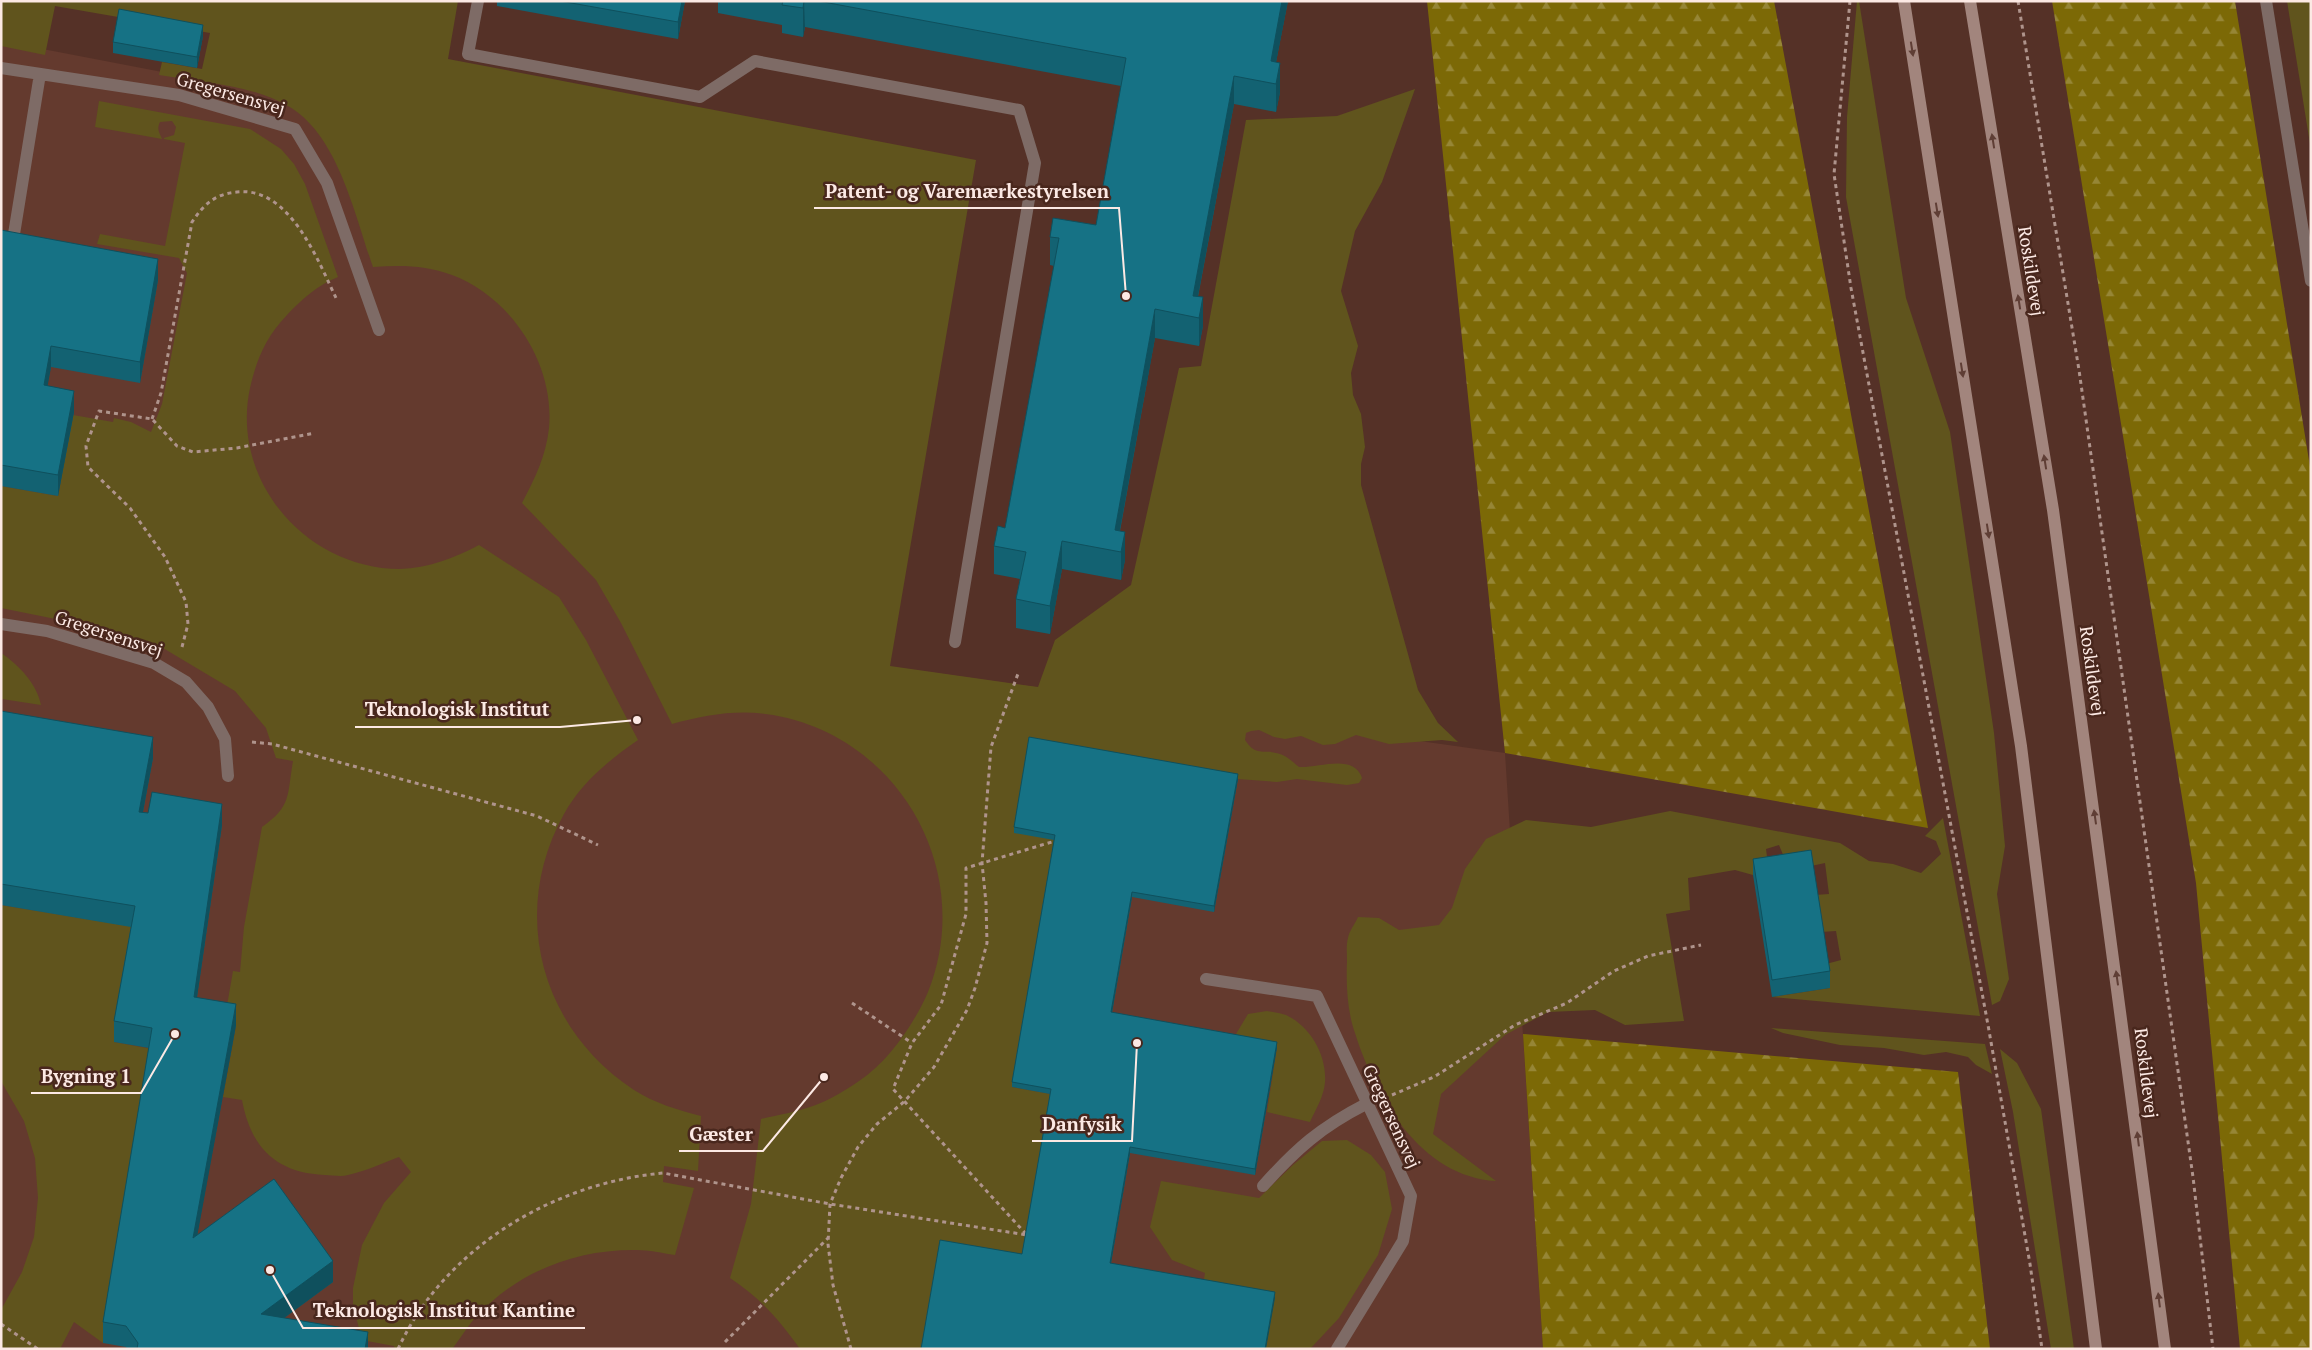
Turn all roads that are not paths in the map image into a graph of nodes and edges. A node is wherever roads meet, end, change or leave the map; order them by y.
1 (478, 1) edge
2 (1904, 1) edge
3 (1970, 1) edge
4 (2266, 1) edge
5 (1, 68) edge
6 (40, 74) junction
7 (14, 234) edge
8 (2311, 282) edge
9 (379, 330) dead end
10 (1, 624) edge
11 (955, 642) dead end
12 (228, 776) dead end
13 (1206, 979) dead end
14 (1366, 1104) junction
15 (1263, 1186) dead end
16 (1337, 1349) edge
17 (2096, 1349) edge
18 (2165, 1349) edge

1 - 11 street
2 -> 17 main road
18 -> 3 main road, Roskildevej
4 - 8 street
5 - 6 street, Gregersensvej
6 - 7 street
6 - 9 street, Gregersensvej
10 - 12 street, Gregersensvej
13 - 14 street, Gregersensvej
14 - 15 street
14 - 16 street, Gregersensvej

